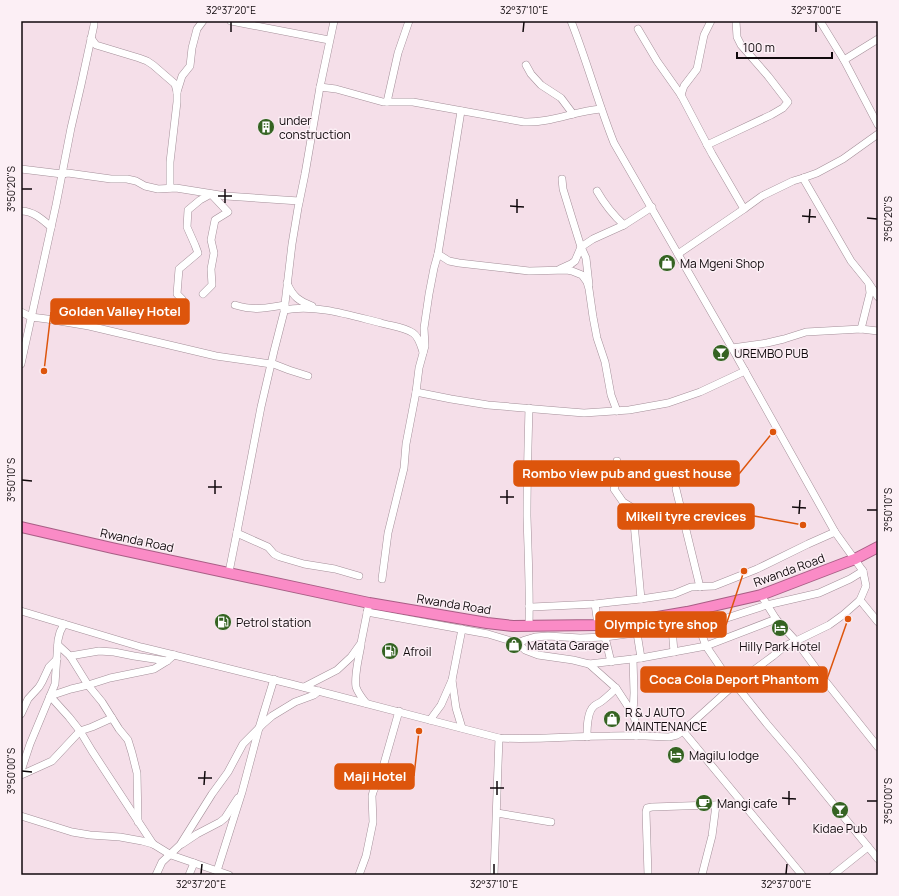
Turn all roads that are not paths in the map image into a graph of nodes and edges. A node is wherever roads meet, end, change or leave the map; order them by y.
1 (94, 21) edge
2 (203, 21) edge
3 (231, 21) edge
4 (334, 21) edge
5 (410, 21) edge
6 (571, 21) edge
7 (710, 21) edge
8 (736, 21) edge
9 (820, 21) edge
10 (638, 29) dead end
11 (91, 38) junction
12 (878, 39) edge
13 (329, 40) junction
14 (844, 60) junction
15 (526, 65) dead end
16 (320, 87) junction
17 (177, 92) junction
18 (680, 95) junction
19 (387, 102) junction
20 (601, 109) junction
21 (461, 111) junction
22 (573, 114) junction
23 (878, 125) edge
24 (878, 134) edge
25 (707, 146) junction
26 (21, 170) edge
27 (62, 174) junction
28 (803, 178) junction
29 (562, 179) dead end
30 (170, 188) junction
31 (597, 191) dead end
32 (211, 194) junction
33 (299, 201) junction
34 (652, 207) junction
35 (744, 209) junction
36 (21, 210) edge
37 (624, 225) junction
38 (51, 227) junction
39 (581, 247) junction
40 (438, 254) junction
41 (678, 254) junction
42 (557, 271) junction
43 (868, 282) junction
44 (287, 283) junction
45 (589, 289) junction
46 (203, 294) dead end
47 (878, 297) edge
48 (182, 299) dead end
49 (235, 305) dead end
50 (284, 307) junction
51 (322, 310) junction
52 (21, 312) edge
53 (31, 317) junction
54 (861, 329) junction
55 (878, 331) edge
56 (732, 348) junction
57 (423, 352) junction
58 (21, 364) edge
59 (271, 364) junction
60 (745, 371) junction
61 (308, 376) dead end
62 (416, 392) junction
63 (530, 408) junction
64 (617, 411) junction
65 (617, 461) dead end
66 (676, 489) dead end
67 (21, 527) edge
68 (237, 532) junction
69 (835, 532) junction
70 (878, 547) edge
71 (855, 559) junction
72 (863, 571) junction
73 (229, 572) junction
74 (359, 576) dead end
75 (382, 579) dead end
76 (700, 586) junction
77 (761, 595) junction
78 (641, 599) junction
79 (860, 600) junction
80 (595, 604) junction
81 (529, 606) junction
82 (767, 606) junction
83 (368, 607) junction
84 (21, 611) edge
85 (687, 612) junction
86 (776, 619) junction
87 (878, 622) edge
88 (64, 624) junction
89 (598, 625) junction
90 (529, 626) junction
91 (699, 627) junction
92 (672, 628) junction
93 (462, 629) junction
94 (637, 633) junction
95 (605, 637) junction
96 (796, 641) junction
97 (361, 643) junction
98 (518, 643) junction
99 (58, 645) junction
100 (706, 646) junction
101 (674, 652) junction
102 (174, 655) junction
103 (70, 656) junction
104 (641, 658) junction
105 (57, 659) junction
106 (633, 659) junction
107 (167, 661) junction
108 (611, 662) junction
109 (589, 664) junction
110 (274, 680) junction
111 (452, 680) junction
112 (735, 684) junction
113 (88, 686) junction
114 (304, 687) junction
115 (616, 688) junction
116 (319, 691) junction
117 (50, 696) junction
118 (366, 703) junction
119 (22, 709) edge
120 (398, 711) junction
121 (633, 714) junction
122 (112, 718) junction
123 (430, 720) junction
124 (259, 728) junction
125 (462, 728) junction
126 (80, 731) junction
127 (683, 731) junction
128 (636, 736) junction
129 (587, 737) junction
130 (499, 738) junction
131 (878, 747) edge
132 (21, 771) edge
133 (21, 775) edge
134 (242, 792) junction
135 (743, 804) junction
136 (716, 805) junction
137 (497, 813) junction
138 (21, 816) edge
139 (138, 822) junction
140 (551, 822) dead end
141 (153, 844) junction
142 (180, 845) junction
143 (868, 847) junction
144 (171, 855) junction
145 (878, 859) edge
146 (194, 863) junction
147 (217, 871) junction
148 (156, 875) edge
149 (189, 875) edge
150 (229, 875) edge
151 (359, 875) edge
152 (494, 875) edge
153 (648, 875) edge
154 (702, 875) edge
155 (802, 875) edge
156 (833, 875) edge

1 - 11 street
2 - 17 street
3 - 13 street
4 - 13 street
5 - 19 street
6 - 20 street
7 - 18 street
8 - 25 street
9 - 14 street
10 - 18 street
11 - 17 street
11 - 27 street
12 - 14 street
13 - 16 street
14 - 23 street
15 - 22 street
16 - 19 street
16 - 33 street
17 - 30 street
18 - 25 street
19 - 21 street
20 - 22 street
20 - 34 street
21 - 22 street
21 - 40 street
24 - 28 street
25 - 35 street
26 - 27 street
27 - 30 street
27 - 38 street
28 - 35 street
28 - 43 street
29 - 39 street
30 - 32 street
31 - 37 street
32 - 33 street
32 - 46 street
32 - 48 street
33 - 44 street
34 - 37 street
34 - 41 street
35 - 41 street
36 - 38 street
37 - 39 street
38 - 53 street
39 - 42 street
39 - 45 street
40 - 42 street
40 - 57 street
41 - 56 street
42 - 45 street
43 - 47 street
43 - 54 street
44 - 50 street
44 - 51 street
45 - 64 street
49 - 50 street
50 - 51 street
50 - 59 street
51 - 57 street
52 - 53 street
53 - 58 street
53 - 59 street
54 - 55 street
54 - 56 street
56 - 60 street
57 - 62 street
59 - 61 street
59 - 68 street
60 - 64 street
60 - 69 street
62 - 63 street
62 - 75 street
63 - 64 street
63 - 81 street
65 - 78 street
66 - 76 street
67 - 73 highway, Rwanda Road
68 - 73 street
68 - 74 street
69 - 71 street
69 - 76 street
70 - 71 highway, Rwanda Road
71 - 72 street
71 - 77 highway, Rwanda Road
72 - 79 street
72 - 82 street
73 - 83 highway, Rwanda Road
76 - 78 street
77 - 82 street
77 - 85 highway, Rwanda Road
78 - 80 street
79 - 87 street
79 - 96 street
80 - 81 street
80 - 89 street
81 - 90 street
82 - 86 street
82 - 91 street
83 - 90 highway, Rwanda Road
83 - 93 street
83 - 97 street
84 - 88 street
85 - 89 highway, Rwanda Road
85 - 91 street
86 - 96 street
86 - 100 street
88 - 99 street
88 - 102 street
89 - 90 highway, Rwanda Road
91 - 92 street
91 - 100 street
92 - 94 street
92 - 101 street
93 - 98 street
93 - 111 street
94 - 95 street
94 - 104 street
95 - 98 street
95 - 108 street
96 - 112 street
96 - 131 street
97 - 114 street
97 - 118 street
98 - 109 street
99 - 103 street
99 - 105 street
100 - 101 street
100 - 112 street
101 - 104 street
102 - 107 street
102 - 110 street
103 - 107 street
103 - 113 street
104 - 106 street
105 - 117 street
105 - 119 street
106 - 108 street
106 - 121 street
107 - 113 street
108 - 109 street
109 - 115 street
110 - 114 street
110 - 124 street
111 - 123 street
111 - 125 street
112 - 127 street
112 - 143 street
113 - 117 street
113 - 122 street
114 - 116 street
115 - 121 street
115 - 129 street
116 - 118 street
116 - 124 street
117 - 126 street
117 - 132 street
118 - 120 street
120 - 123 street
120 - 151 street
121 - 128 street
122 - 126 street
122 - 139 street
123 - 125 street
124 - 134 street
124 - 142 street
125 - 130 street
126 - 133 street
126 - 139 street
127 - 128 street
127 - 135 street
128 - 129 street
129 - 130 street
130 - 137 street
134 - 142 street
134 - 147 street
135 - 136 street
135 - 155 street
136 - 153 street
136 - 154 street
137 - 140 street
137 - 152 street
138 - 141 street
139 - 141 street
141 - 144 street
142 - 144 street
143 - 145 street
143 - 156 street
144 - 146 street
144 - 148 street
146 - 147 street
146 - 149 street
147 - 150 street

